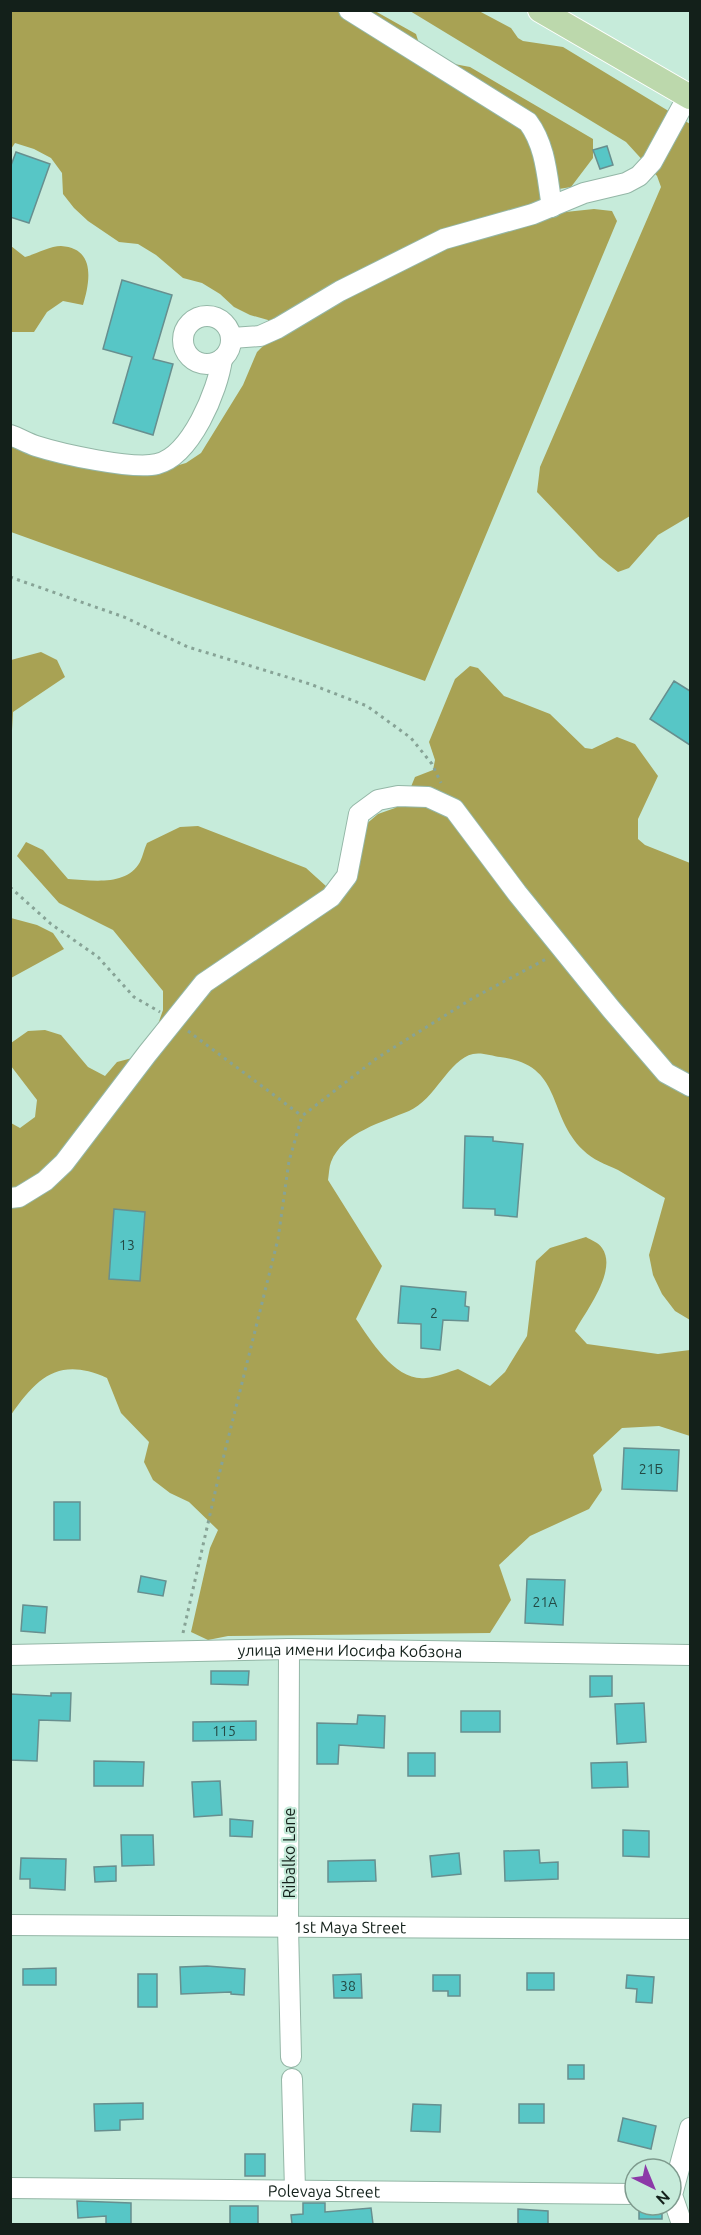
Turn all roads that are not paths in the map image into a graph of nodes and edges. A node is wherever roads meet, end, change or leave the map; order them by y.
1 (349, 10) edge
2 (540, 10) edge
3 (689, 97) edge
4 (552, 207) junction
5 (232, 338) junction
6 (222, 359) junction
7 (10, 435) edge
8 (690, 1086) edge
9 (10, 1198) edge
10 (289, 1649) junction
11 (10, 1655) edge
12 (690, 1655) edge
13 (10, 1925) edge
14 (288, 1927) junction
15 (690, 1929) edge
16 (291, 2057) dead end
17 (292, 2079) dead end
18 (690, 2128) edge
19 (682, 2157) edge
20 (10, 2188) edge
21 (295, 2190) junction
22 (623, 2194) edge

1 - 4 street
2 - 3 main road
3 - 4 street
4 - 5 street
5 - 6 street
5 - 6 street
6 - 7 street
8 - 9 street
10 - 11 street, улица имени Иосифа Кобзона
10 - 12 street, улица имени Иосифа Кобзона
10 - 14 street, Ribalko Lane
13 - 14 street, 1st Maya Street
14 - 15 street, 1st Maya Street
14 - 16 street, Ribalko Lane
17 - 21 street
18 - 19 street
20 - 21 street, Polevaya Street
21 - 22 street, Polevaya Street

